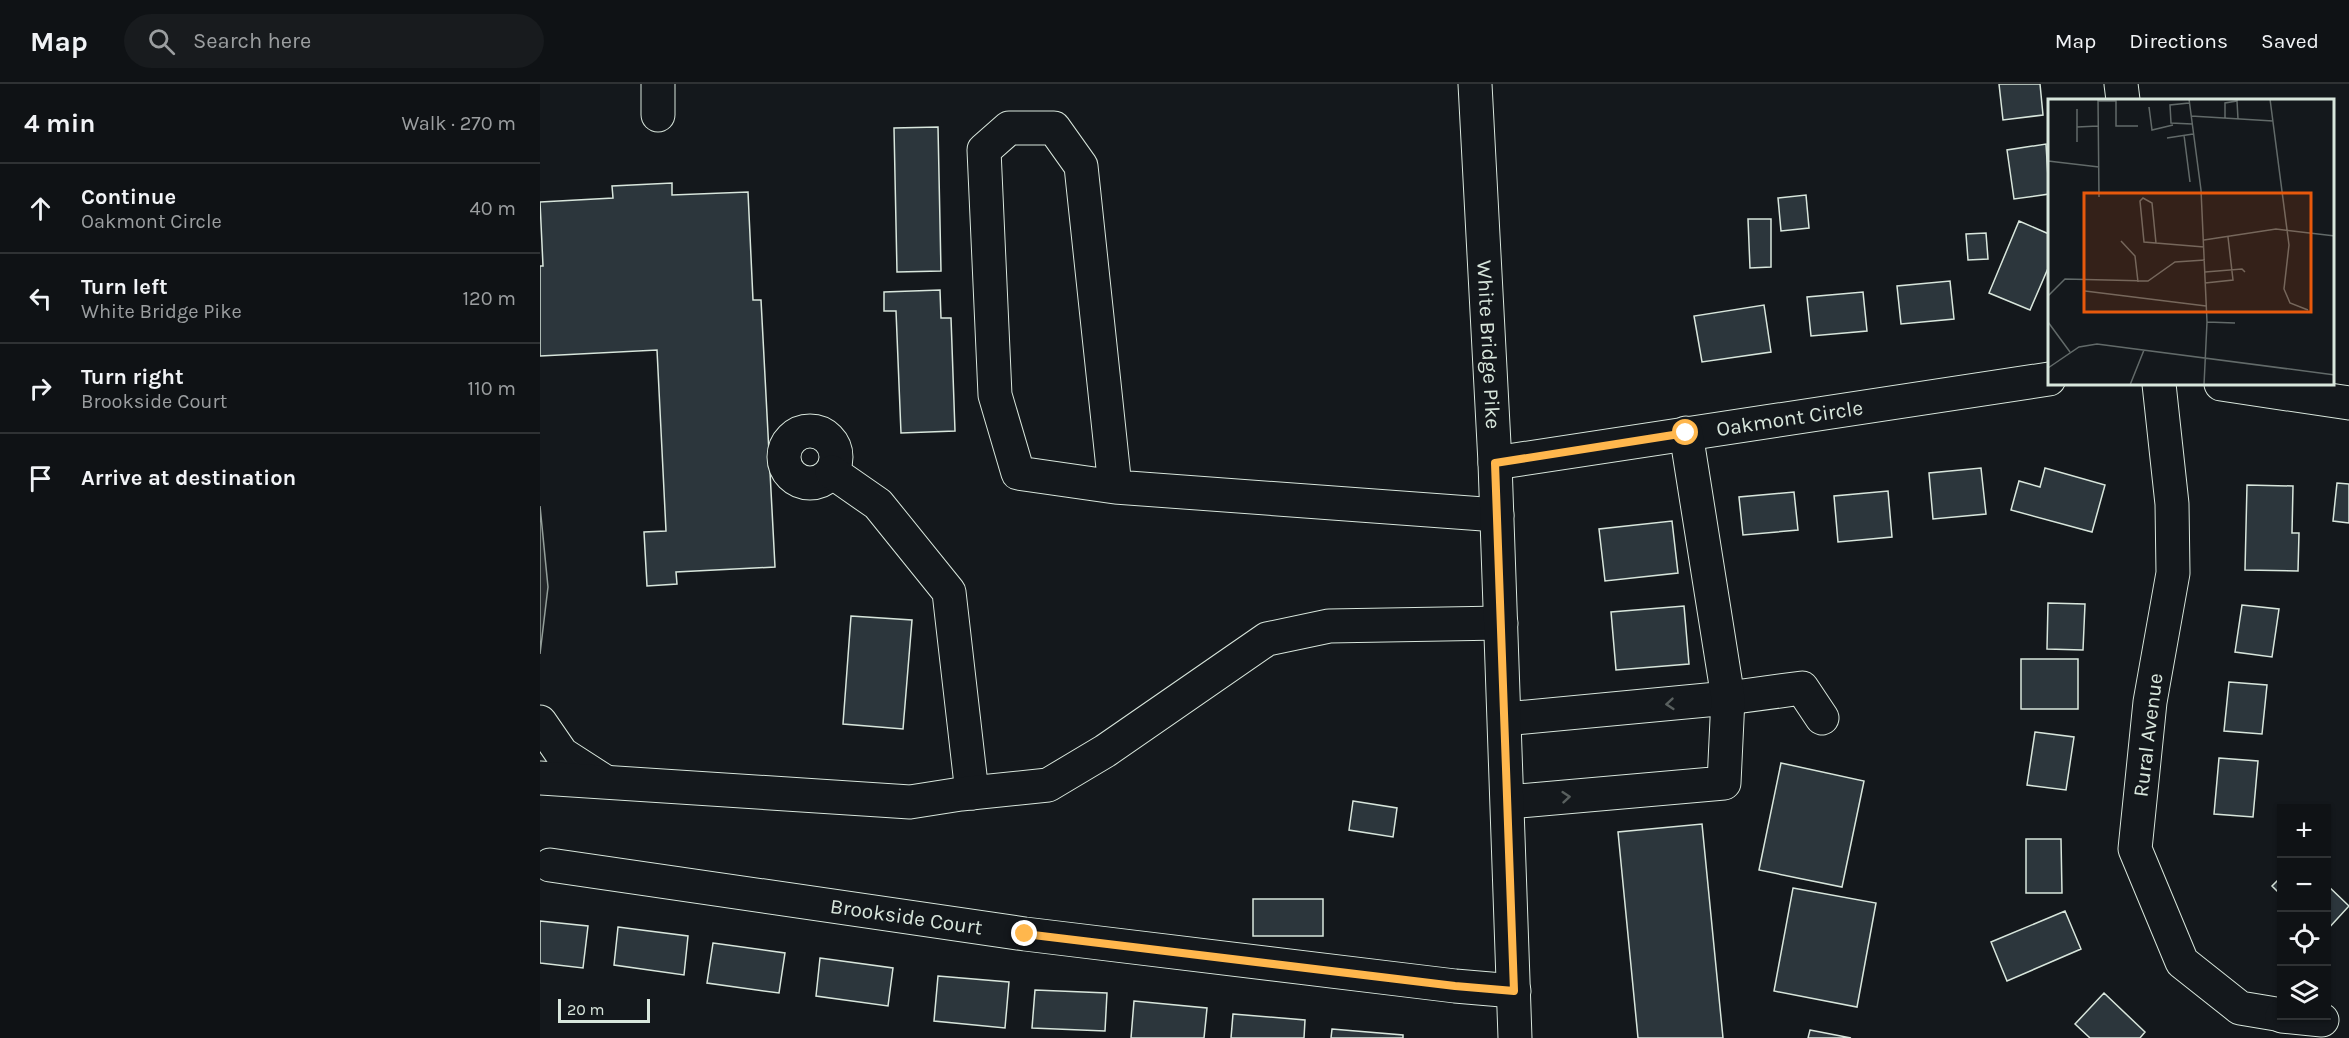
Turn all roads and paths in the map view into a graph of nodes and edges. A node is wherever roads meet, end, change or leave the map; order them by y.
1 (1475, 84) edge
2 (2121, 84) edge
3 (2123, 99) edge
4 (2048, 379) edge
5 (2159, 386) edge
6 (2234, 386) edge
7 (2349, 403) edge
8 (1686, 433) junction
9 (1495, 463) junction
10 (832, 472) dead end
11 (1115, 487) junction
12 (1497, 515) junction
13 (1501, 623) junction
14 (1728, 698) junction
15 (1822, 718) dead end
16 (1505, 719) junction
17 (540, 722) edge
18 (540, 778) edge
19 (605, 782) junction
20 (972, 793) junction
21 (1508, 802) junction
22 (549, 865) dead end
23 (1514, 991) junction
24 (2277, 1014) edge
25 (1515, 1038) edge

1 - 9 street, White Bridge Pike
2 - 3 street
4 - 8 street, Oakmont Circle
5 - 24 street, Rural Avenue
6 - 7 street
8 - 9 street, Oakmont Circle
8 - 14 street
9 - 12 street, White Bridge Pike
10 - 20 street
11 - 11 street
11 - 12 street
12 - 13 street, White Bridge Pike
13 - 16 street, White Bridge Pike
13 - 20 street
14 - 15 street
14 -> 16 street
21 -> 14 street
16 - 21 street, White Bridge Pike
17 - 19 street
18 - 19 street
19 - 20 street
21 - 23 street, White Bridge Pike
22 - 23 street, Brookside Court
23 - 25 street, White Bridge Pike

